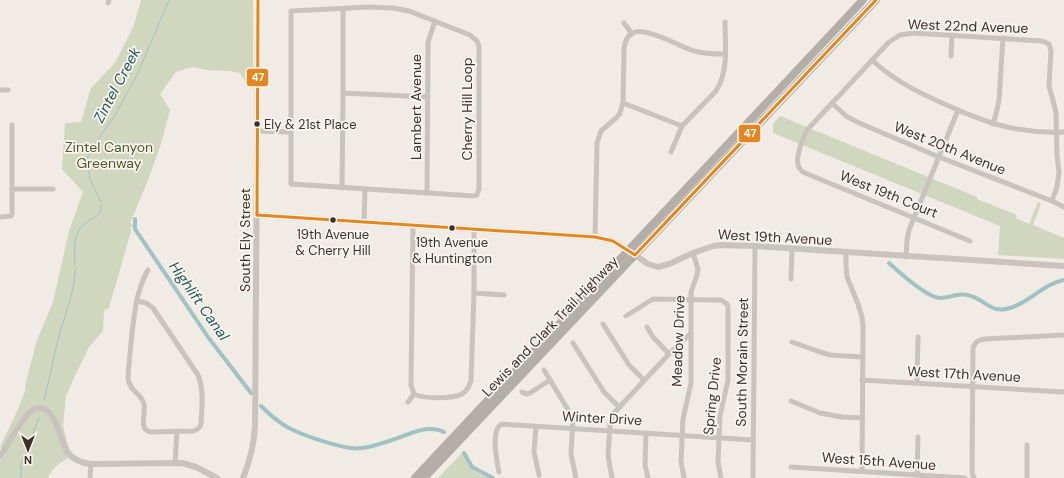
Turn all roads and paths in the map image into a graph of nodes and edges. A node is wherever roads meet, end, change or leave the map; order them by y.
1 (258, 0) edge
2 (863, 0) edge
3 (876, 0) edge
4 (343, 9) junction
5 (435, 21) junction
6 (624, 22) dead end
7 (725, 22) dead end
8 (632, 34) junction
9 (952, 35) junction
10 (1003, 38) junction
11 (725, 54) junction
12 (951, 56) dead end
13 (872, 60) junction
14 (0, 90) edge
15 (8, 90) dead end
16 (343, 93) junction
17 (428, 96) junction
18 (623, 103) junction
19 (832, 103) junction
20 (958, 110) junction
21 (993, 124) junction
22 (12, 125) dead end
23 (682, 126) junction
24 (258, 132) junction
25 (291, 132) junction
26 (1056, 132) junction
27 (1064, 132) edge
28 (671, 152) dead end
29 (939, 157) junction
30 (800, 169) joint
31 (342, 188) junction
32 (12, 189) junction
33 (53, 189) dead end
34 (365, 189) junction
35 (427, 193) junction
36 (1052, 201) junction
37 (1064, 207) edge
38 (257, 216) junction
39 (0, 217) edge
40 (914, 218) junction
41 (364, 222) junction
42 (413, 226) junction
43 (474, 230) junction
44 (595, 237) junction
45 (970, 241) dead end
46 (755, 246) junction
47 (792, 249) junction
48 (632, 252) junction
49 (846, 252) junction
50 (693, 253) junction
51 (906, 257) junction
52 (1064, 266) edge
53 (148, 270) dead end
54 (791, 279) dead end
55 (474, 293) junction
56 (504, 295) dead end
57 (137, 300) junction
58 (690, 300) junction
59 (626, 316) dead end
60 (603, 324) dead end
61 (646, 326) dead end
62 (691, 332) junction
63 (1064, 335) edge
64 (918, 337) dead end
65 (792, 342) dead end
66 (573, 343) dead end
67 (669, 354) junction
68 (862, 357) junction
69 (544, 370) dead end
70 (550, 380) junction
71 (644, 380) junction
72 (862, 380) junction
73 (917, 383) junction
74 (973, 386) junction
75 (522, 392) dead end
76 (1064, 392) edge
77 (414, 394) junction
78 (791, 401) dead end
79 (408, 402) dead end
80 (619, 407) junction
81 (862, 418) junction
82 (536, 427) junction
83 (573, 429) junction
84 (609, 431) junction
85 (177, 432) junction
86 (646, 433) junction
87 (683, 435) junction
88 (918, 436) dead end
89 (719, 438) junction
90 (753, 440) junction
91 (1027, 445) dead end
92 (0, 456) edge
93 (176, 463) junction
94 (91, 464) junction
95 (791, 467) dead end
96 (499, 472) dead end
97 (862, 472) junction
98 (539, 475) dead end
99 (917, 475) junction
100 (90, 478) edge
101 (217, 478) edge
102 (244, 478) edge
103 (415, 478) edge
104 (424, 478) edge
105 (576, 478) edge
106 (612, 478) edge
107 (648, 478) edge
108 (684, 478) edge
109 (721, 478) edge
110 (753, 478) edge
111 (965, 478) edge
112 (974, 478) edge
113 (1027, 478) edge

1 - 24 street, South Ely Street
2 - 48 highway, Lewis and Clark Trail Highway
3 - 48 highway, Lewis and Clark Trail Highway
4 - 5 street, Cherry Hill Loop
4 - 16 street
4 - 25 street, Cherry Hill Loop
5 - 17 street, Lambert Avenue
5 - 35 street, Cherry Hill Loop
6 - 8 street
7 - 11 street
8 - 11 street
8 - 18 street
9 - 10 street, West 22nd Avenue
9 - 12 street
9 - 13 street, West 22nd Avenue
10 - 21 street
10 - 26 street, West 22nd Avenue
11 - 23 street
13 - 19 street, West 22nd Avenue
13 - 20 street
14 - 15 street
16 - 17 street
16 - 31 street
17 - 35 street, Lambert Avenue
18 - 23 street
18 - 44 street
19 - 29 street, West 20th Avenue
19 - 30 street, West 22nd Avenue
20 - 21 street
20 - 29 street
21 - 26 street
22 - 32 street
23 - 28 street
24 - 25 street
24 - 38 street, South Ely Street
25 - 31 street, Cherry Hill Loop
26 - 27 street
26 - 36 street
29 - 36 street, West 20th Avenue
29 - 40 street
30 - 40 street, West 19th Court
31 - 34 street, Cherry Hill Loop
32 - 33 street
32 - 39 street
34 - 35 street, Cherry Hill Loop
34 - 41 street
36 - 37 street, West 20th Avenue
38 - 41 street, West 19th Avenue
38 - 102 street, South Ely Street
40 - 45 street, West 19th Court
40 - 51 street
41 - 42 street, West 19th Avenue
42 - 43 street, West 19th Avenue
42 - 77 street
43 - 44 street, West 19th Avenue
43 - 55 street
44 - 48 street, West 19th Avenue
46 - 47 street, West 19th Avenue
46 - 50 street, West 19th Avenue
46 - 90 street, South Morain Street
47 - 49 street, West 19th Avenue
47 - 54 street
48 - 50 street, West 19th Avenue
48 - 103 highway, Lewis and Clark Trail Highway
48 - 104 highway, Lewis and Clark Trail Highway
49 - 51 street, West 19th Avenue
49 - 68 street
50 - 58 street, Meadow Drive
51 - 52 street, West 19th Avenue
53 - 57 street
55 - 56 street
55 - 77 street
57 - 85 street
57 - 85 street
58 - 59 street, Spring Drive
58 - 62 street, Meadow Drive
58 - 89 street, Spring Drive
60 - 71 street
61 - 67 street
62 - 67 street
62 - 87 street, Meadow Drive
63 - 74 street
64 - 73 street
65 - 68 street
66 - 80 street
67 - 71 street
68 - 72 street
69 - 70 street
70 - 75 street
70 - 83 street
71 - 80 street
72 - 73 street, West 17th Avenue
72 - 81 street
73 - 74 street, West 17th Avenue
74 - 76 street, West 17th Avenue
74 - 112 street
77 - 79 street
78 - 81 street
80 - 84 street
81 - 97 street
82 - 83 street, Winter Drive
82 - 96 street, Winter Drive
82 - 98 street
83 - 84 street, Winter Drive
83 - 105 street
84 - 86 street, Winter Drive
84 - 106 street
85 - 93 street
86 - 87 street, Winter Drive
86 - 107 street
87 - 89 street, Winter Drive
87 - 108 street, Meadow Drive
88 - 99 street
89 - 90 street, Winter Drive
89 - 109 street, Spring Drive
90 - 110 street, South Morain Street
91 - 113 street
92 - 94 street
93 - 94 street
93 - 101 street
94 - 100 street
95 - 97 street, West 15th Avenue
97 - 99 street, West 15th Avenue
99 - 111 street, West 15th Avenue

